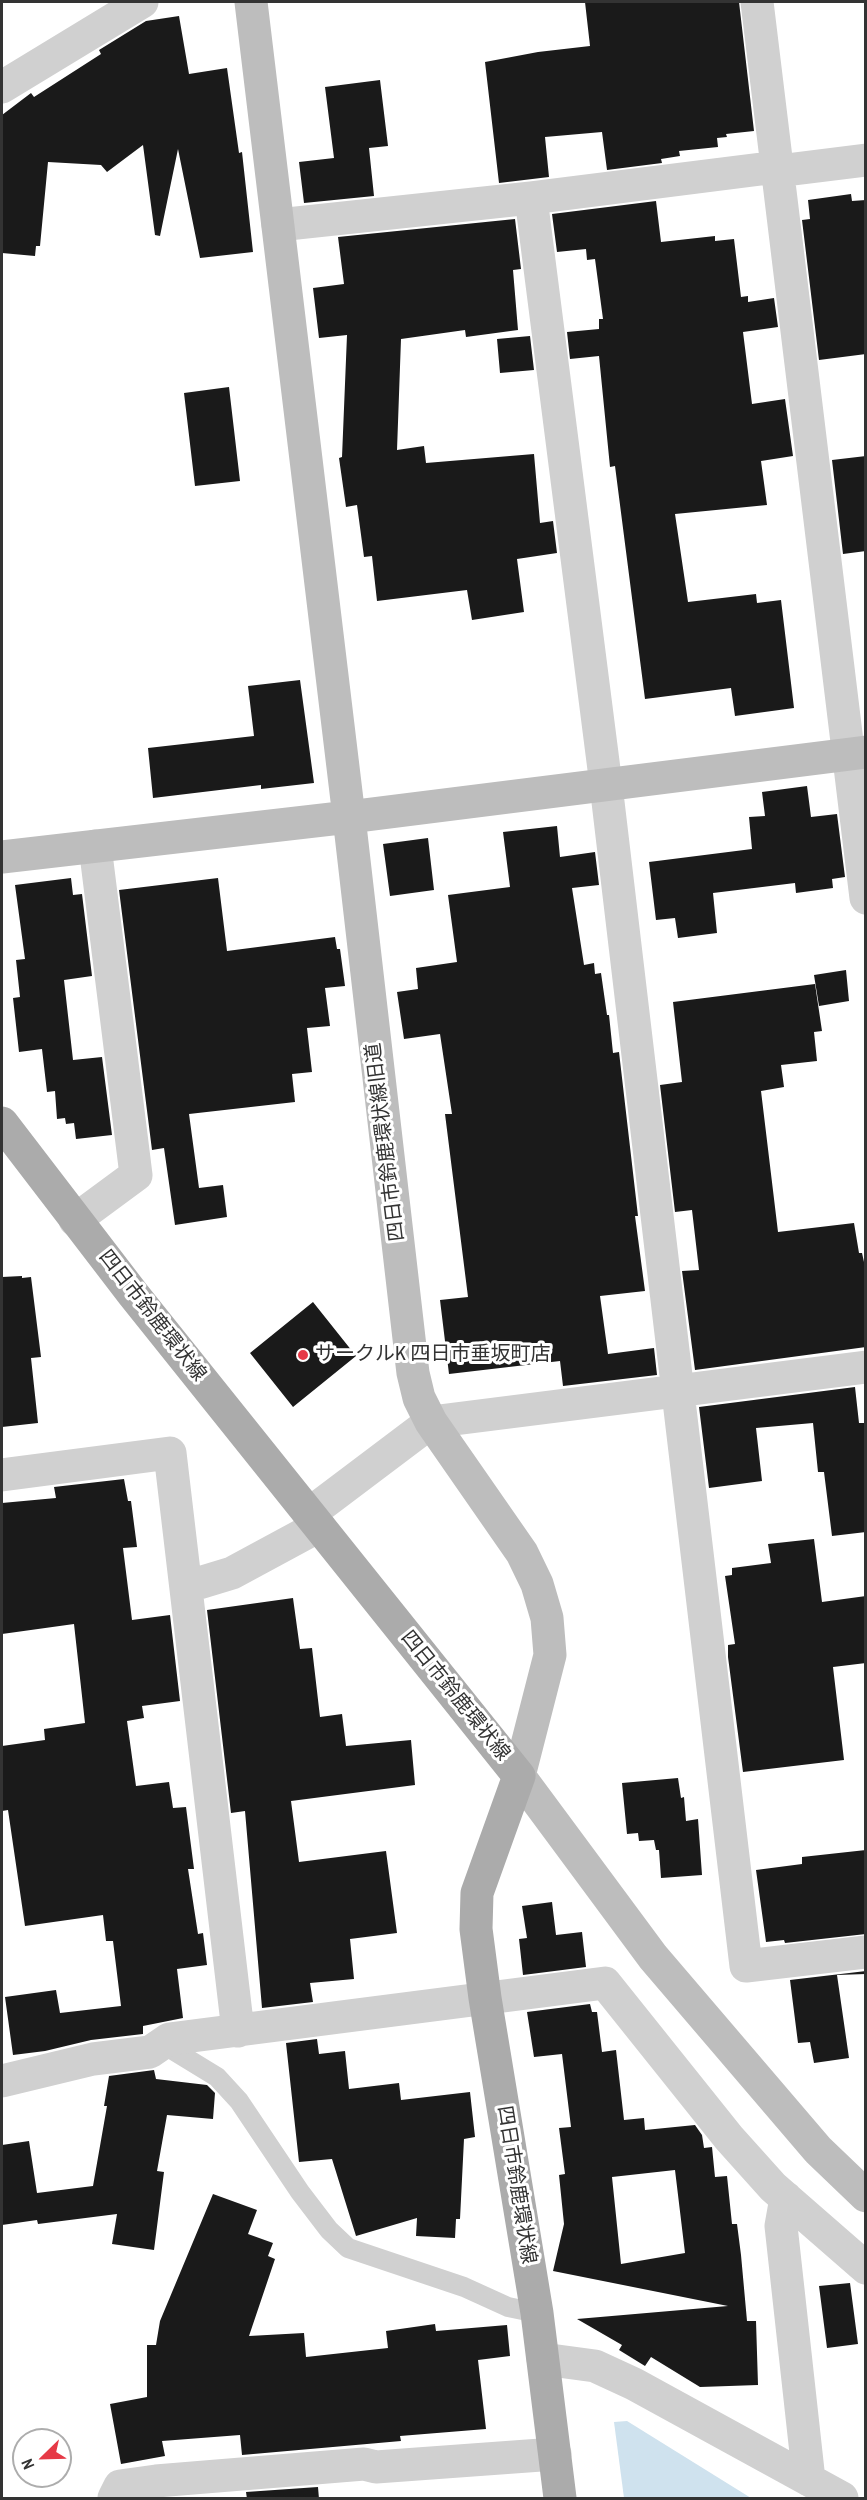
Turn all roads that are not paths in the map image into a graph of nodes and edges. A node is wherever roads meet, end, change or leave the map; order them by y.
1 (142, 2) edge
2 (250, 2) edge
3 (757, 2) edge
4 (2, 87) edge
5 (866, 160) edge
6 (778, 169) junction
7 (531, 198) junction
8 (278, 225) junction
9 (857, 753) edge
10 (606, 785) junction
11 (349, 817) junction
12 (95, 846) junction
13 (2, 857) edge
14 (866, 898) edge
15 (2, 1123) edge
16 (75, 1220) junction
17 (866, 1367) edge
18 (676, 1390) junction
19 (431, 1422) junction
20 (2, 1475) edge
21 (314, 1520) junction
22 (186, 1587) junction
23 (519, 1776) junction
24 (866, 1952) edge
25 (485, 1998) junction
26 (238, 2031) junction
27 (163, 2044) junction
28 (2, 2081) edge
29 (866, 2196) edge
30 (786, 2198) junction
31 (866, 2268) edge
32 (537, 2313) junction
33 (543, 2360) junction
34 (555, 2454) junction
35 (809, 2480) junction
36 (114, 2499) edge
37 (560, 2499) edge
38 (842, 2499) edge

1 - 4 street
2 - 8 street, 四日市鈴鹿環状線旧道
3 - 6 street
5 - 6 street
6 - 7 street
6 - 9 street
7 - 8 street
7 - 10 street
8 - 11 street, 四日市鈴鹿環状線旧道
9 - 10 street
9 - 14 street
10 - 11 street
10 - 18 street
11 - 12 street
11 - 19 street, 四日市鈴鹿環状線旧道
12 - 13 street
12 - 16 street
15 - 16 main road, 四日市鈴鹿環状線
16 - 21 main road, 四日市鈴鹿環状線
17 - 18 street
18 - 19 street
18 - 24 street
19 - 21 street
19 - 23 street, 四日市鈴鹿環状線旧道
20 - 22 street
21 - 22 street
21 - 23 main road, 四日市鈴鹿環状線
22 - 26 street
23 - 25 main road, 四日市鈴鹿環状線
23 - 29 street
25 - 26 street
25 - 30 street
25 - 32 main road, 四日市鈴鹿環状線
26 - 27 street
27 - 28 street
27 - 32 lane
30 - 31 street
30 - 35 street
32 - 33 main road, 四日市鈴鹿環状線
33 - 34 main road, 四日市鈴鹿環状線
33 - 35 street
34 - 36 street
34 - 37 main road, 四日市鈴鹿環状線
35 - 38 street

